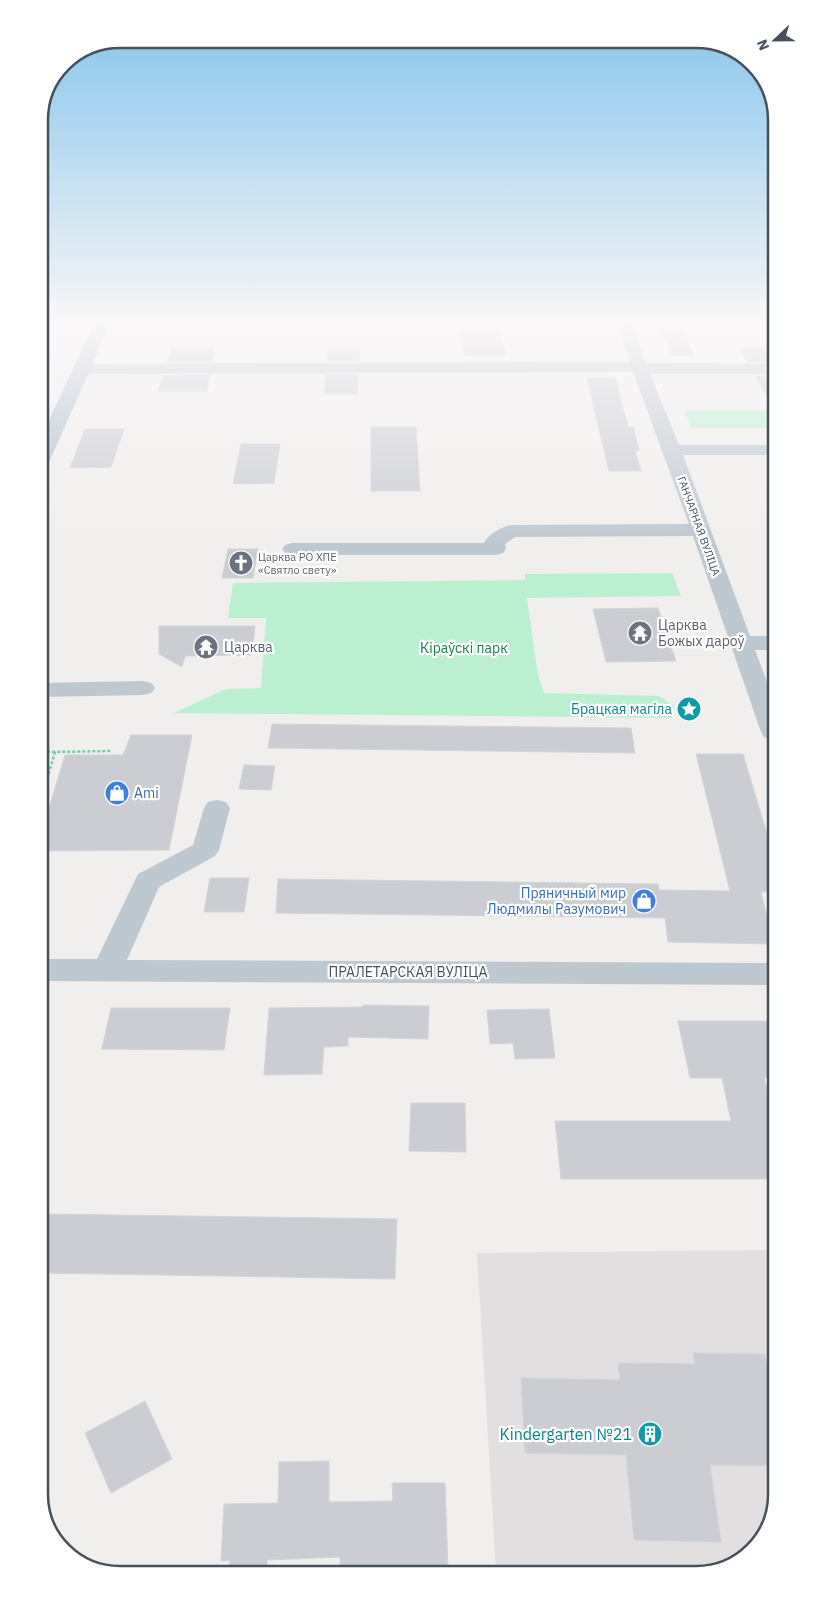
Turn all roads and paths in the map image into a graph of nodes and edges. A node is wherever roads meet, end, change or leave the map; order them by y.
1 (70, 395) edge
2 (650, 395) edge
3 (48, 443) edge
4 (672, 450) junction
5 (768, 450) edge
6 (701, 530) junction
7 (292, 549) dead end
8 (742, 643) junction
9 (768, 643) edge
10 (143, 688) dead end
11 (48, 690) edge
12 (768, 718) edge
13 (48, 751) edge
14 (111, 751) dead end
15 (55, 752) junction
16 (48, 778) edge
17 (217, 808) dead end
18 (47, 970) edge
19 (107, 970) junction
20 (768, 974) edge

1 - 3 main road
2 - 4 street, ГАНЧАРНАЯ ВУЛІЦА
4 - 5 street
4 - 6 street, ГАНЧАРНАЯ ВУЛІЦА
6 - 7 street
6 - 8 street, ГАНЧАРНАЯ ВУЛІЦА
8 - 9 street
8 - 12 street, ГАНЧАРНАЯ ВУЛІЦА
10 - 11 street
13 - 15 path
14 - 15 path
15 - 16 path
17 - 19 street
18 - 19 street, ПРАЛЕТАРСКАЯ ВУЛІЦА
19 - 20 street, ПРАЛЕТАРСКАЯ ВУЛІЦА

